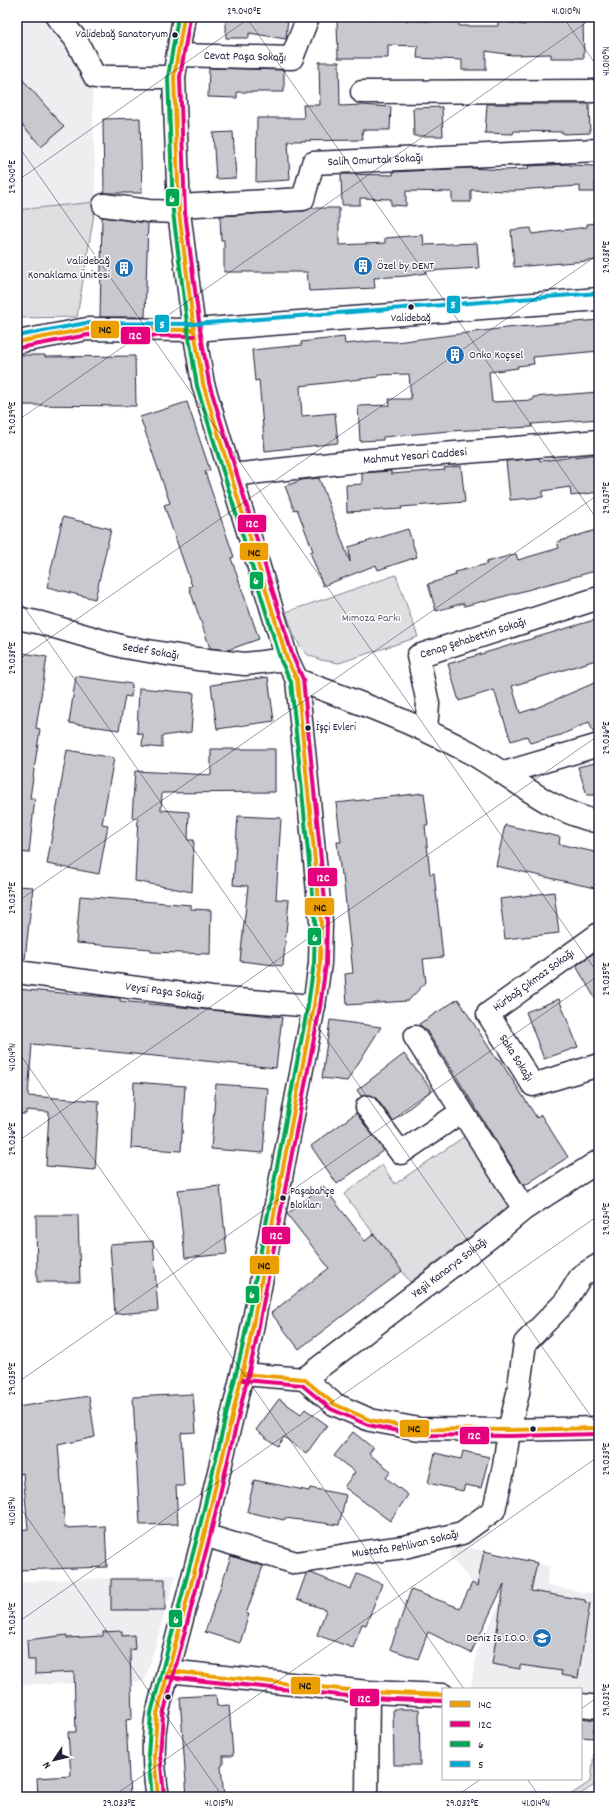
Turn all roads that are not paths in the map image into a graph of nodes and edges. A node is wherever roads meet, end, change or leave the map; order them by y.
1 (57, 17) edge
2 (71, 17) edge
3 (184, 17) edge
4 (308, 17) edge
5 (178, 54) junction
6 (103, 77) junction
7 (174, 77) junction
8 (599, 91) edge
9 (362, 92) dead end
10 (599, 150) edge
11 (104, 205) dead end
12 (179, 209) junction
13 (599, 299) edge
14 (194, 330) junction
15 (17, 342) edge
16 (599, 440) edge
17 (232, 475) junction
18 (599, 598) edge
19 (17, 618) edge
20 (287, 659) junction
21 (297, 680) junction
22 (426, 730) junction
23 (599, 745) edge
24 (504, 773) junction
25 (599, 822) edge
26 (599, 934) edge
27 (17, 972) edge
28 (314, 1006) junction
29 (488, 1014) joint
30 (415, 1037) dead end
31 (599, 1065) edge
32 (367, 1107) dead end
33 (461, 1112) junction
34 (599, 1161) edge
35 (524, 1209) junction
36 (599, 1265) edge
37 (243, 1374) junction
38 (304, 1379) junction
39 (599, 1428) edge
40 (509, 1430) junction
41 (204, 1535) junction
42 (168, 1671) junction
43 (368, 1692) junction
44 (442, 1695) edge
45 (582, 1705) edge
46 (599, 1707) edge
47 (158, 1797) edge
48 (367, 1797) edge

1 - 6 street
2 - 6 street
3 - 5 street
4 - 5 street, Cevat Paşa Sokağı
5 - 7 street
6 - 7 street
7 - 12 street
8 - 9 street
10 - 12 street, Salih Omurtak Sokağı
11 - 12 street
12 - 14 street
13 - 14 street
14 - 15 street
14 - 17 street
16 - 17 street, Mahmut Yesari Caddesi
17 - 20 street
18 - 22 street, Cenap Şehabettin Sokağı
19 - 20 street, Sedef Sokağı
20 - 21 street
21 - 22 street
21 - 28 street
22 - 24 street
23 - 24 street
24 - 25 street
26 - 29 street, Hürbağ Çıkmaz Sokağı
27 - 28 street, Veysi Paşa Sokağı
28 - 37 street
29 - 31 street, Saka Sokağı
30 - 33 street
32 - 33 street
33 - 35 street
34 - 35 street, Yeşil Kanarya Sokağı
35 - 38 street, Yeşil Kanarya Sokağı
36 - 40 street, Mustafa Pehlivan Sokağı
37 - 38 street
37 - 41 street
38 - 40 street
39 - 40 street
40 - 41 street, Mustafa Pehlivan Sokağı
41 - 42 street
42 - 43 street
42 - 47 street
43 - 44 street
43 - 48 street
45 - 46 street

